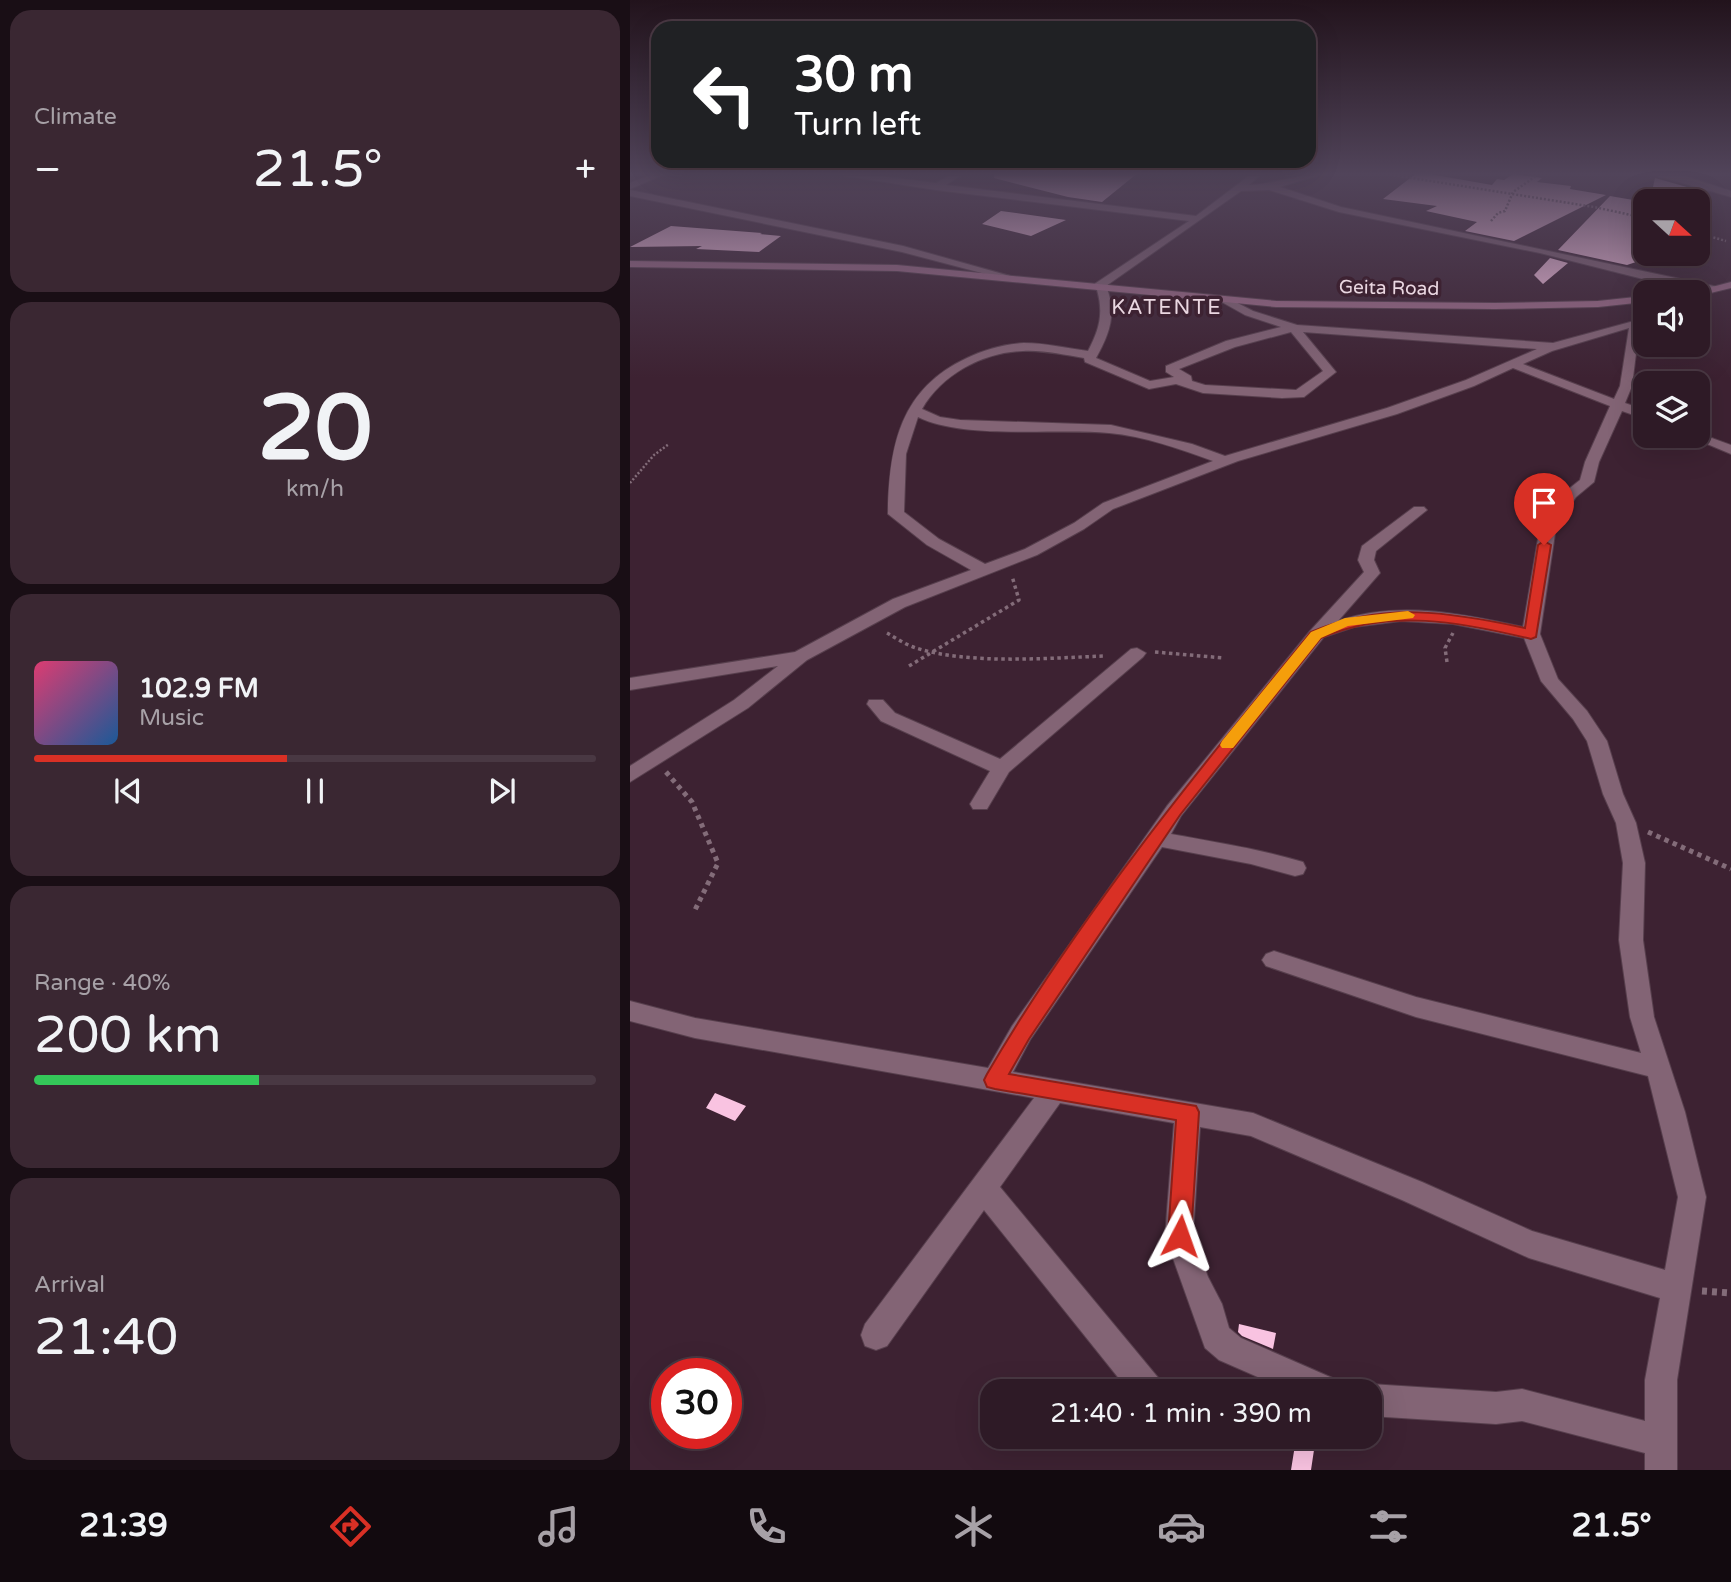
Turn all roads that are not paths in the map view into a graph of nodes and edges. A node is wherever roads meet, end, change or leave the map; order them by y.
1 (862, 241) edge
2 (1167, 241) edge
3 (1494, 241) edge
4 (630, 264) edge
5 (1016, 279) junction
6 (1731, 285) edge
7 (1100, 287) junction
8 (1718, 288) junction
9 (1710, 290) edge
10 (1710, 292) edge
11 (1224, 299) junction
12 (1633, 300) edge
13 (1633, 324) edge
14 (1294, 328) junction
15 (1633, 335) edge
16 (1555, 346) junction
17 (1091, 355) junction
18 (1512, 364) junction
19 (1194, 384) junction
20 (1618, 404) junction
21 (914, 410) junction
22 (1633, 410) edge
23 (1710, 442) edge
24 (1731, 450) edge
25 (1226, 461) junction
26 (1419, 510) dead end
27 (983, 570) junction
28 (1531, 634) junction
29 (1316, 635) junction
30 (1137, 653) road end
31 (801, 656) junction
32 (630, 684) edge
33 (876, 704) dead end
34 (1002, 768) junction
35 (630, 775) edge
36 (980, 804) dead end
37 (1157, 839) junction
38 (1295, 868) dead end
39 (1274, 960) dead end
40 (630, 1011) edge
41 (1657, 1066) junction
42 (995, 1080) junction
43 (1054, 1091) junction
44 (1188, 1112) junction
45 (983, 1188) junction
46 (1677, 1289) junction
47 (876, 1335) dead end
48 (1139, 1379) edge
49 (1299, 1379) edge
50 (1382, 1401) edge
51 (1661, 1455) edge

1 - 5 street
2 - 7 street
3 - 8 street
4 - 5 main road, Geita Road
5 - 7 main road, Geita Road
6 - 8 main road
7 - 11 main road, Geita Road
7 - 17 street
8 - 9 main road
8 - 10 street
11 - 12 main road, Geita Road
11 - 14 street
13 - 16 street
14 - 16 street
14 - 19 street
14 - 19 street
15 - 20 street
16 - 18 street
17 - 19 street
17 - 21 street
18 - 20 street
18 - 25 street
20 - 22 street
20 - 28 street
21 - 25 street
21 - 27 street
23 - 24 street
25 - 27 street
26 - 29 street
27 - 31 street
28 - 29 street
28 - 41 street
29 - 37 street
30 - 34 street
31 - 32 street
31 - 35 street
33 - 34 street
34 - 36 street
37 - 38 street
37 - 42 street
39 - 41 street
40 - 42 street
41 - 46 street
42 - 43 street
43 - 44 street
43 - 45 street
44 - 46 street
44 - 49 street
45 - 47 street
45 - 48 street
46 - 51 street
50 - 51 street

